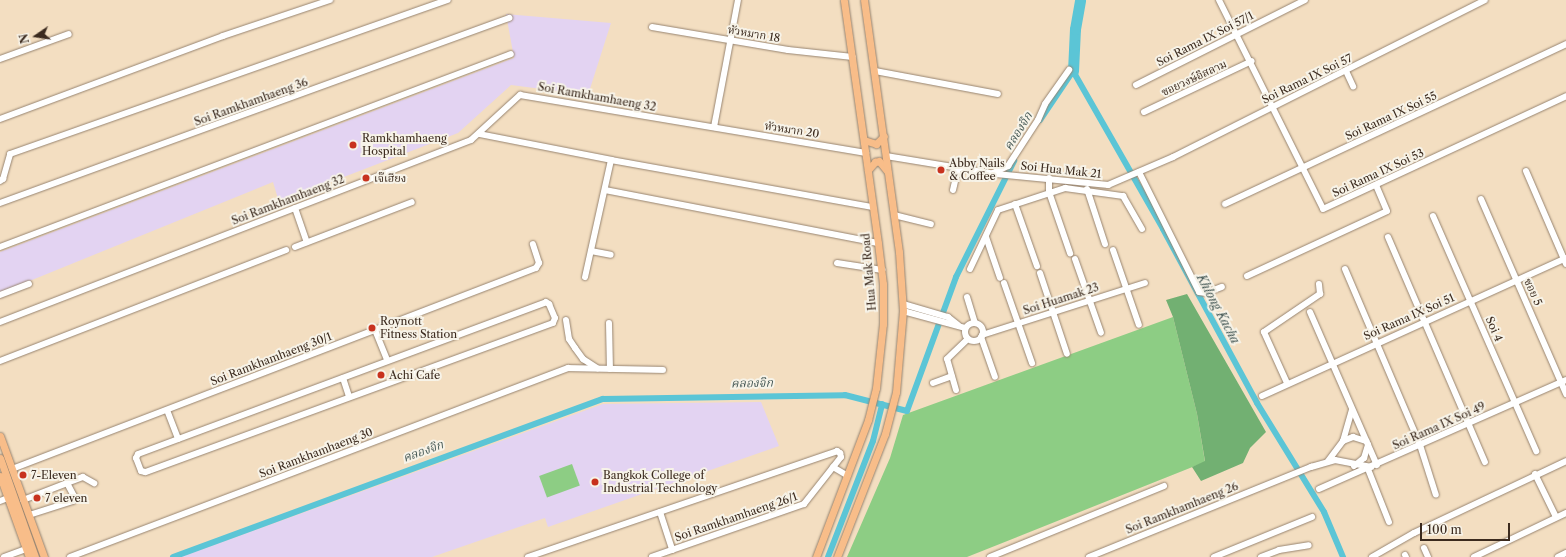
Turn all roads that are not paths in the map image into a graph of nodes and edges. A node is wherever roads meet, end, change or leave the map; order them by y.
1 (330, 0) edge
2 (448, 0) edge
3 (738, 0) edge
4 (844, 0) edge
5 (864, 0) edge
6 (1220, 0) edge
7 (1305, 0) edge
8 (1485, 0) edge
9 (509, 18) dead end
10 (652, 27) dead end
11 (69, 34) dead end
12 (1238, 34) junction
13 (730, 40) junction
14 (1566, 44) edge
15 (511, 54) dead end
16 (853, 57) junction
17 (0, 58) edge
18 (1252, 61) junction
19 (1069, 70) dead end
20 (875, 71) junction
21 (1346, 71) junction
22 (1136, 85) dead end
23 (1353, 86) dead end
24 (998, 94) dead end
25 (1566, 96) edge
26 (1274, 106) junction
27 (1144, 112) dead end
28 (0, 119) edge
29 (714, 127) junction
30 (479, 134) junction
31 (884, 136) junction
32 (864, 140) junction
33 (866, 153) junction
34 (886, 156) junction
35 (610, 160) junction
36 (958, 168) junction
37 (1305, 168) junction
38 (868, 170) junction
39 (1526, 171) dead end
40 (888, 172) junction
41 (1138, 173) junction
42 (994, 174) junction
43 (1049, 178) junction
44 (0, 180) edge
45 (1376, 185) junction
46 (1087, 189) junction
47 (605, 190) junction
48 (954, 190) dead end
49 (1050, 192) junction
50 (1481, 199) dead end
51 (412, 202) dead end
52 (0, 203) edge
53 (1015, 204) junction
54 (1224, 204) dead end
55 (295, 208) junction
56 (874, 208) junction
57 (894, 215) junction
58 (1433, 216) dead end
59 (931, 224) dead end
60 (1142, 229) dead end
61 (986, 237) junction
62 (1388, 237) dead end
63 (308, 242) junction
64 (878, 243) junction
65 (533, 244) dead end
66 (1105, 244) dead end
67 (0, 247) edge
68 (295, 247) dead end
69 (286, 250) dead end
70 (1112, 250) dead end
71 (591, 251) junction
72 (1070, 253) dead end
73 (611, 255) dead end
74 (1075, 259) dead end
75 (1565, 260) edge
76 (837, 262) dead end
77 (1037, 266) dead end
78 (970, 269) dead end
79 (1345, 269) dead end
80 (882, 270) junction
81 (1040, 273) dead end
82 (1247, 276) dead end
83 (585, 277) dead end
84 (1517, 280) junction
85 (1145, 282) dead end
86 (29, 284) dead end
87 (1319, 284) dead end
88 (1222, 287) dead end
89 (1126, 288) junction
90 (0, 295) edge
91 (967, 297) dead end
92 (1471, 301) junction
93 (1090, 302) junction
94 (903, 307) junction
95 (1053, 312) junction
96 (1310, 312) dead end
97 (566, 320) dead end
98 (947, 320) junction
99 (0, 322) edge
100 (1424, 322) junction
101 (609, 323) dead end
102 (975, 323) junction
103 (1017, 324) junction
104 (1139, 325) dead end
105 (962, 327) junction
106 (375, 330) junction
107 (1101, 333) dead end
108 (982, 336) junction
109 (968, 339) junction
110 (1377, 342) junction
111 (1067, 354) dead end
112 (386, 360) junction
113 (0, 361) edge
114 (1032, 363) dead end
115 (1332, 363) junction
116 (597, 368) junction
117 (610, 369) junction
118 (663, 370) dead end
119 (952, 376) junction
120 (995, 377) dead end
121 (343, 378) junction
122 (1564, 381) edge
123 (933, 383) dead end
124 (1287, 383) junction
125 (956, 390) dead end
126 (1566, 394) edge
127 (1262, 396) dead end
128 (349, 397) junction
129 (1514, 402) junction
130 (167, 410) junction
131 (1352, 410) junction
132 (1468, 423) junction
133 (0, 436) edge
134 (178, 439) junction
135 (1343, 441) junction
136 (1367, 443) junction
137 (1420, 445) junction
138 (1536, 451) dead end
139 (0, 458) edge
140 (1328, 461) junction
141 (1566, 461) edge
142 (1485, 462) dead end
143 (1354, 466) junction
144 (833, 467) junction
145 (1372, 467) junction
146 (12, 469) junction
147 (1535, 474) junction
148 (0, 476) edge
149 (848, 476) junction
150 (94, 482) dead end
151 (67, 483) junction
152 (1164, 486) dead end
153 (1319, 489) dead end
154 (1436, 495) dead end
155 (8, 498) junction
156 (23, 500) junction
157 (0, 501) edge
158 (660, 512) junction
159 (1566, 512) edge
160 (29, 515) junction
161 (1312, 517) dead end
162 (1556, 517) junction
163 (1389, 522) dead end
164 (1309, 544) dead end
165 (1424, 548) dead end
166 (26, 549) junction
167 (672, 550) junction
168 (1566, 553) edge
169 (4, 557) edge
170 (29, 557) edge
171 (35, 557) edge
172 (44, 557) edge
173 (70, 557) edge
174 (528, 557) edge
175 (652, 557) edge
176 (816, 557) edge
177 (837, 557) edge
178 (990, 557) edge
179 (1089, 557) edge
180 (1214, 557) edge
181 (1261, 557) edge
182 (1372, 557) edge
183 (1428, 557) edge
184 (1474, 557) edge
185 (1558, 557) edge

1 - 28 street
2 - 44 street
3 - 13 street
4 - 16 main road, Hua Mak Road
5 - 20 main road
6 - 12 street, Soi Rama IX Soi 53
7 - 12 street, Soi Rama IX Soi 57/1
8 - 21 street, Soi Rama IX Soi 57
9 - 52 street, Soi Ramkhamhaeng 36
10 - 13 street, หัวหมาก 18
11 - 17 street
12 - 18 street, Soi Rama IX Soi 53
12 - 22 street, Soi Rama IX Soi 57/1
13 - 16 street, หัวหมาก 18
13 - 29 street
14 - 37 street, Soi Rama IX Soi 55
15 - 67 street
16 - 32 main road, Hua Mak Road
18 - 26 street, Soi Rama IX Soi 53
18 - 27 street, ซอยวงษ์อิสลาม
19 - 42 street
20 - 24 street
20 - 31 main road
21 - 23 street
21 - 26 street, Soi Rama IX Soi 57
25 - 45 street, Soi Rama IX Soi 53
26 - 37 street, Soi Rama IX Soi 53
26 - 41 street, Soi Rama IX Soi 57
29 - 30 street, Soi Ramkhamhaeng 32
29 - 33 street, หัวหมาก 20
30 - 35 street
30 - 55 street, Soi Ramkhamhaeng 32
31 - 32 main road
31 - 34 main road
32 - 33 main road, Hua Mak Road
33 - 38 main road, Hua Mak Road
34 - 36 street, Soi Hua Mak 21
34 - 40 main road
35 - 47 street
35 - 56 street
36 - 42 street, Soi Hua Mak 21
36 - 48 street
37 - 45 street, Soi Rama IX Soi 53
37 - 54 street, Soi Rama IX Soi 55
38 - 40 main road
38 - 56 main road, Hua Mak Road
39 - 75 street
40 - 57 main road
41 - 43 street, Soi Hua Mak 21
41 - 88 street
42 - 43 street, Soi Hua Mak 21
43 - 49 street
45 - 82 street
46 - 49 street
46 - 60 street
46 - 66 street
47 - 64 street
47 - 71 street
49 - 53 street
49 - 72 street
50 - 84 street, ซอย 5
51 - 63 street
53 - 61 street
53 - 77 street
55 - 63 street
55 - 99 street, Soi Ramkhamhaeng 32
56 - 64 main road, Hua Mak Road
57 - 59 street
57 - 94 main road
58 - 92 street, Soi 4
61 - 78 street
61 - 103 street
62 - 100 street
63 - 68 street
64 - 80 main road, Hua Mak Road
65 - 106 street, Soi Ramkhamhaeng 30/1
69 - 113 street
70 - 89 street
71 - 73 street
71 - 83 street
74 - 93 street
75 - 84 street, Soi Rama IX Soi 51
76 - 80 street
79 - 110 street
80 - 149 main road, Hua Mak Road
81 - 95 street
84 - 92 street, Soi Rama IX Soi 51
84 - 122 street, ซอย 5
85 - 89 street, Soi Huamak 23
86 - 90 street
87 - 124 street
89 - 93 street, Soi Huamak 23
89 - 104 street
91 - 102 street
92 - 100 street, Soi Rama IX Soi 51
92 - 129 street, Soi 4
93 - 95 street, Soi Huamak 23
93 - 107 street
94 - 98 street
94 - 98 street
94 - 177 main road
95 - 103 street, Soi Huamak 23
95 - 111 street
96 - 115 street
97 - 116 street
98 - 105 street
100 - 110 street, Soi Rama IX Soi 51
100 - 132 street
101 - 117 street
102 - 105 street
102 - 108 street
103 - 108 street, Soi Huamak 23
103 - 114 street
105 - 109 street
106 - 112 street
106 - 130 street, Soi Ramkhamhaeng 30/1
108 - 109 street, Soi Huamak 23
108 - 120 street
109 - 119 street
110 - 115 street, Soi Rama IX Soi 51
110 - 137 street
112 - 121 street
112 - 128 street
115 - 124 street, Soi Rama IX Soi 51
115 - 131 street
116 - 117 street
116 - 173 street, Soi Ramkhamhaeng 30
117 - 118 street
119 - 123 street
119 - 125 street
121 - 128 street
121 - 134 street
122 - 126 street, ซอย 5
122 - 129 street, Soi Rama IX Soi 49
124 - 127 street, Soi Rama IX Soi 51
128 - 134 street
129 - 132 street, Soi Rama IX Soi 49
129 - 138 street, Soi 4
130 - 134 street
130 - 146 street, Soi Ramkhamhaeng 30/1
131 - 135 street
131 - 136 street
132 - 137 street, Soi Rama IX Soi 49
132 - 142 street
133 - 146 main road
135 - 136 street
135 - 140 street
136 - 143 street
136 - 145 street
137 - 145 street, Soi Rama IX Soi 49
137 - 154 street
139 - 171 main road
140 - 143 street
140 - 179 street, Soi Ramkhamhaeng 26
141 - 147 street
143 - 145 street
144 - 149 street
144 - 158 street, Soi Ramkhamhaeng 26/1
144 - 167 street, Soi Ramkhamhaeng 26/1
145 - 153 street, Soi Rama IX Soi 49
145 - 163 street
146 - 156 main road
147 - 162 street
147 - 182 street
148 - 155 main road
149 - 176 main road, Hua Mak Road
150 - 151 street
151 - 156 street
151 - 160 street
152 - 178 street
155 - 157 street
155 - 166 main road
156 - 160 main road
158 - 167 street
158 - 174 street
159 - 162 street
160 - 172 main road
161 - 180 street
162 - 184 street
164 - 181 street
165 - 183 street
166 - 169 street
166 - 170 main road
167 - 175 street, Soi Ramkhamhaeng 26/1
168 - 185 street

